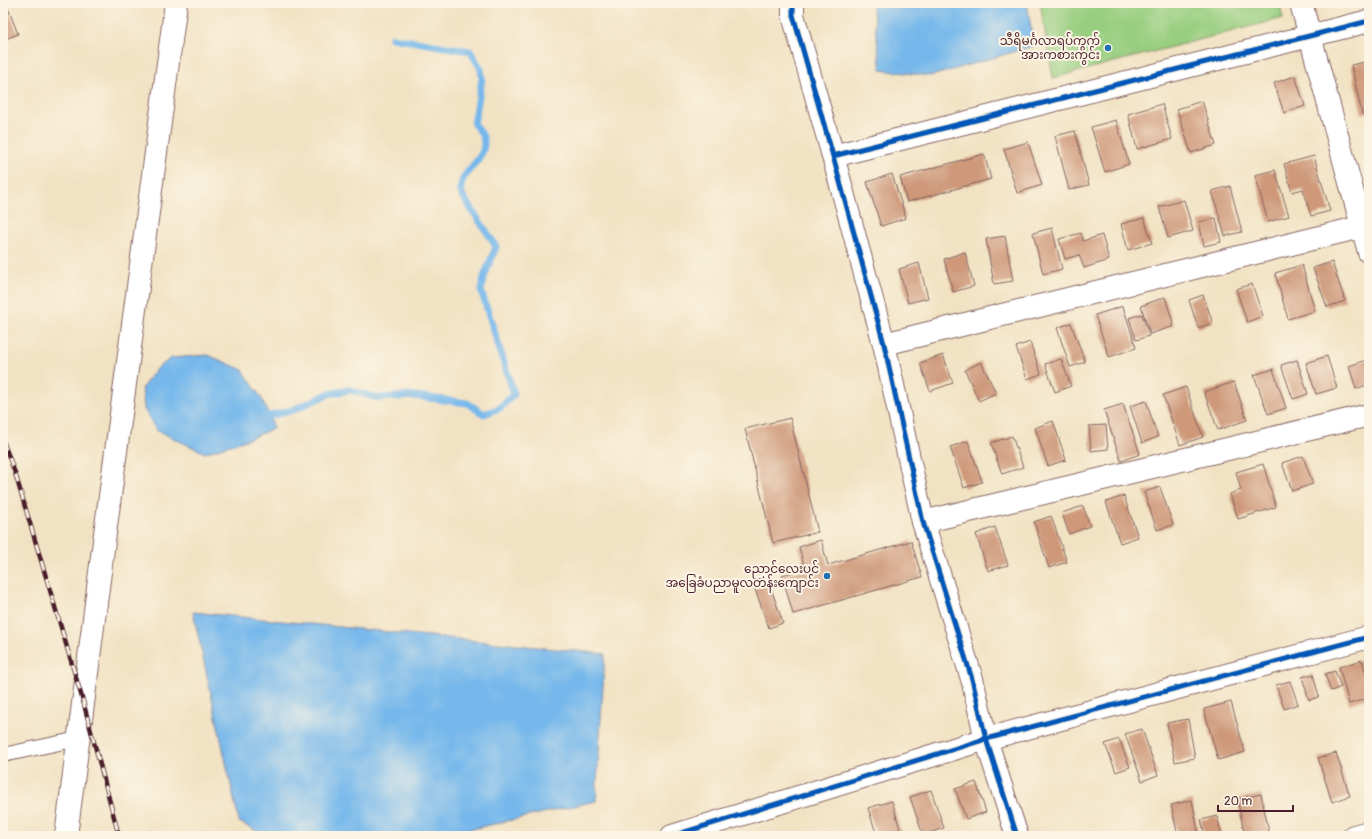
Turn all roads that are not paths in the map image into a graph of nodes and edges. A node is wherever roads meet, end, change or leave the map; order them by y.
1 (176, 3) edge
2 (793, 3) edge
3 (1301, 3) edge
4 (1369, 21) edge
5 (1310, 35) junction
6 (833, 156) junction
7 (1366, 226) edge
8 (1369, 252) edge
9 (884, 344) junction
10 (1369, 415) edge
11 (923, 522) junction
12 (1369, 637) edge
13 (78, 739) junction
14 (986, 739) junction
15 (3, 755) edge
16 (1369, 832) edge
17 (66, 836) edge
18 (672, 836) edge
19 (1017, 836) edge
20 (1354, 836) edge

1 - 13 street
2 - 6 street
3 - 5 street
4 - 5 street
5 - 6 street
5 - 7 street
6 - 9 street
7 - 8 street
7 - 9 street
9 - 11 street
10 - 11 street
11 - 14 street
12 - 14 street
13 - 15 lane
13 - 17 street
14 - 18 street
14 - 19 street
16 - 20 street

